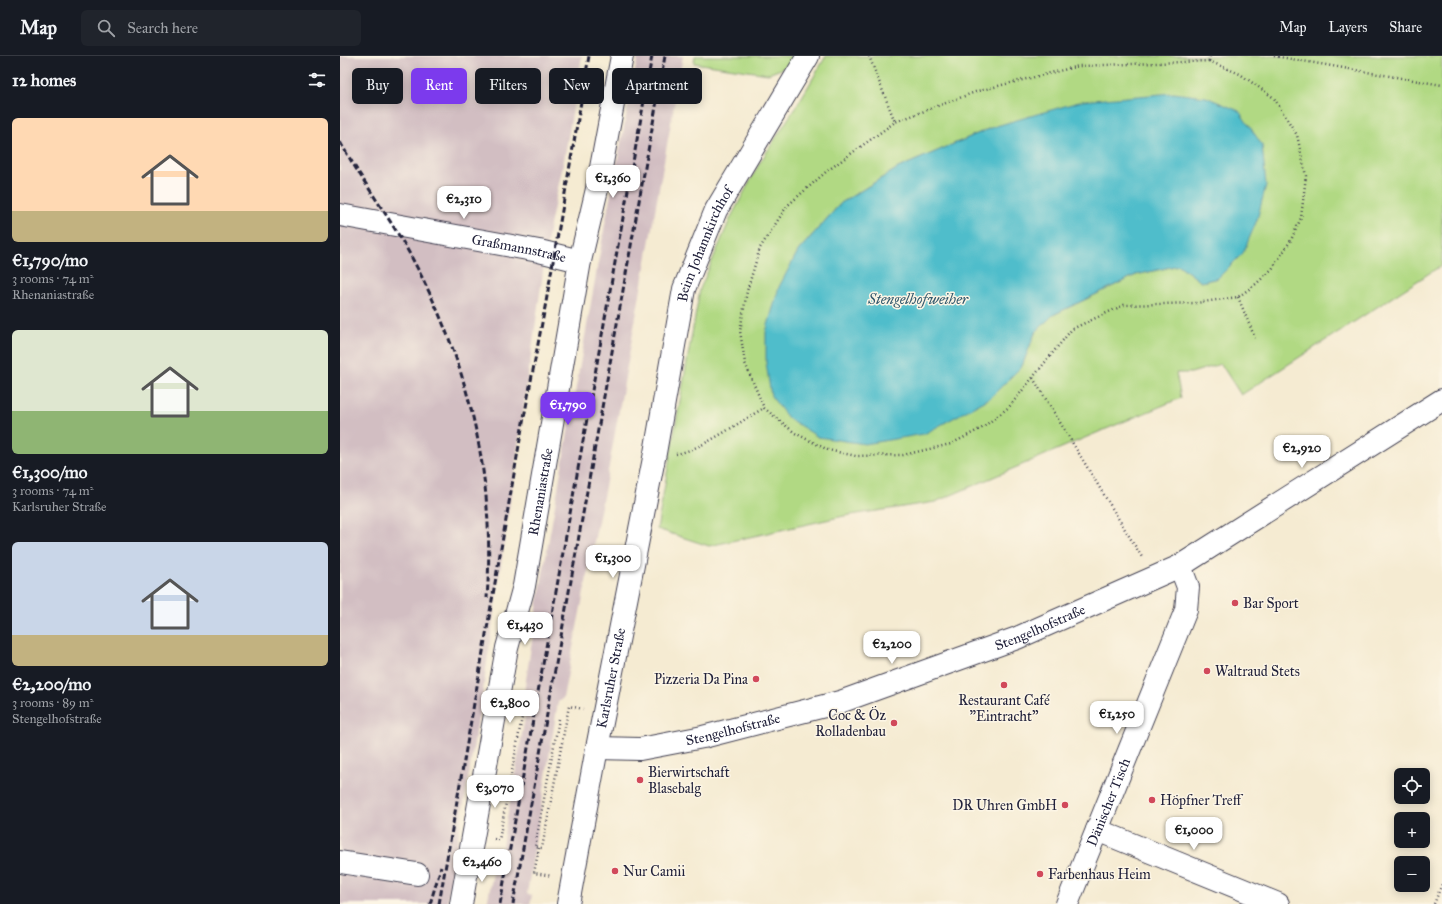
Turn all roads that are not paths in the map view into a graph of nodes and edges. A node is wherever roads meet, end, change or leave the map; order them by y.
1 (622, 56) edge
2 (808, 56) edge
3 (340, 215) edge
4 (580, 261) junction
5 (1442, 400) edge
6 (655, 453) joint
7 (1180, 566) junction
8 (597, 748) junction
9 (1097, 830) junction
10 (340, 862) edge
11 (417, 874) dead end
12 (460, 904) edge
13 (568, 904) edge
14 (1067, 904) edge
15 (1278, 904) edge

1 - 4 street, Rhenaniastraße
2 - 6 street, Beim Johannkirchhof
3 - 4 street, Graßmannstraße
4 - 12 street, Rhenaniastraße
5 - 7 street, Stengelhofstraße
6 - 8 street, Karlsruher Straße
7 - 8 street, Stengelhofstraße
7 - 9 street, Dänischer Tisch
8 - 13 street, Karlsruher Straße
9 - 14 street, Dänischer Tisch
9 - 15 street
10 - 11 street

